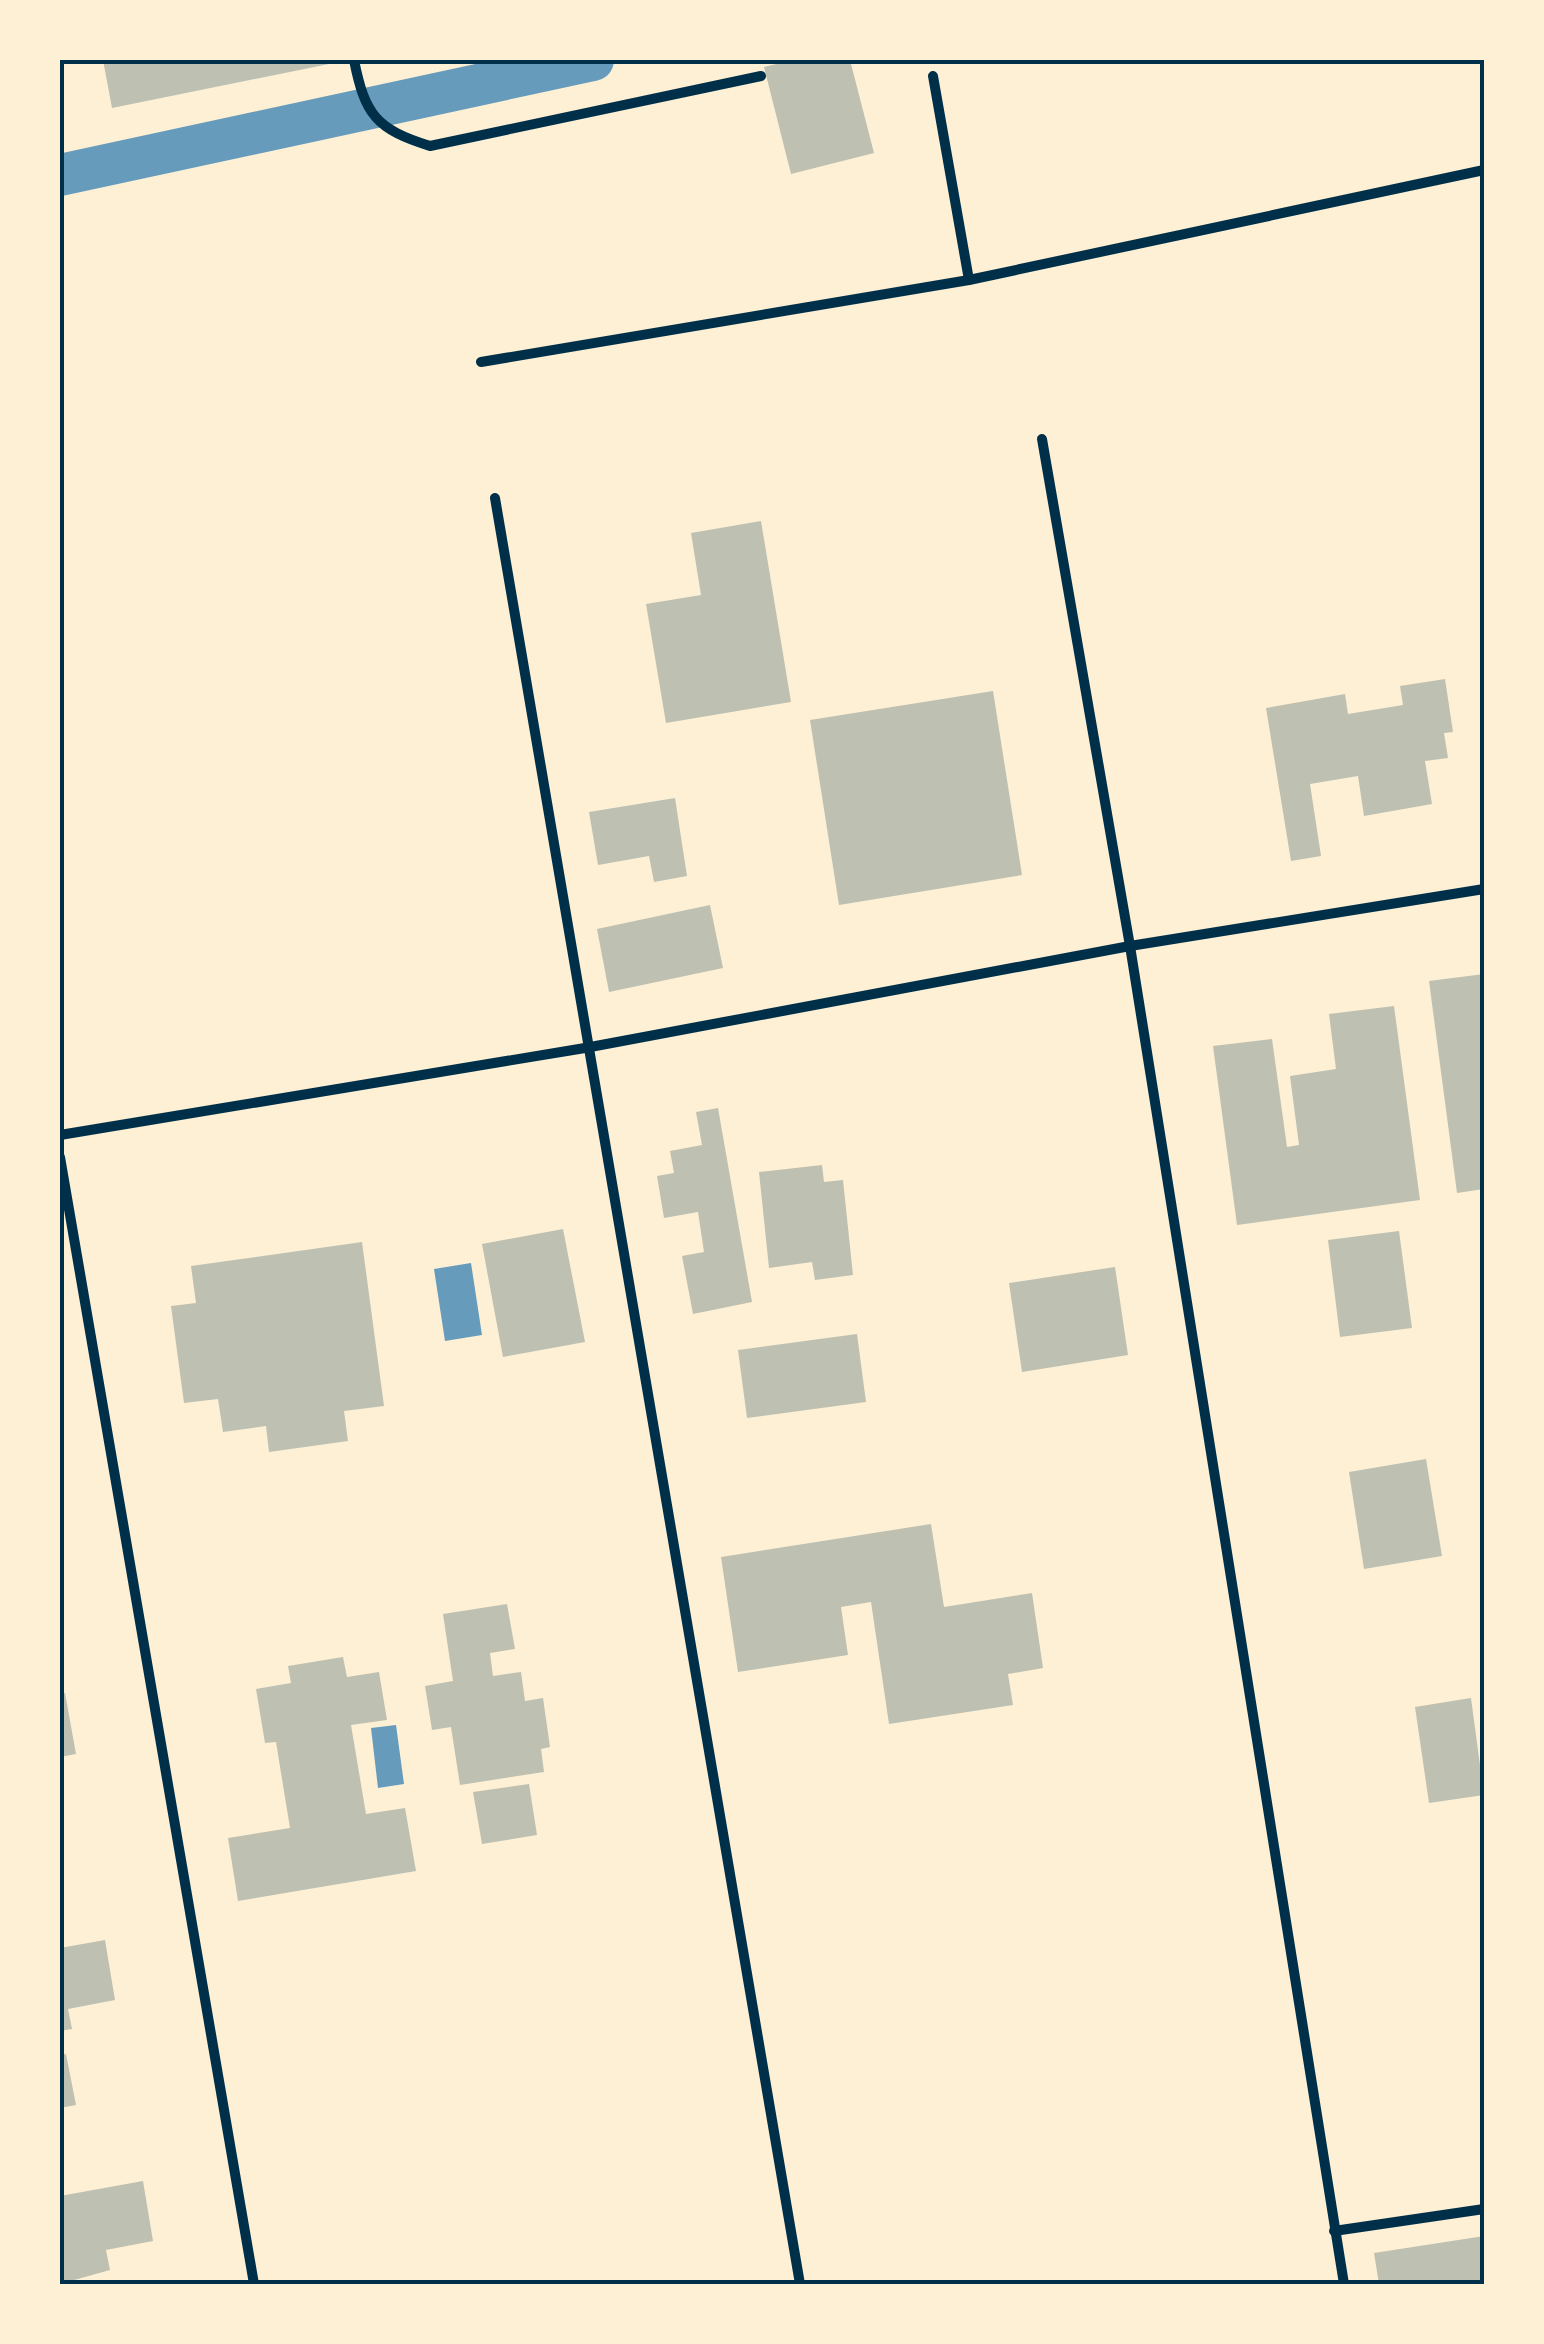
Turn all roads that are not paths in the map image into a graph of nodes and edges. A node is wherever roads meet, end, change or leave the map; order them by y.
1 (354, 60) edge
2 (761, 76) dead end
3 (933, 76) dead end
4 (1484, 170) edge
5 (969, 280) junction
6 (481, 362) dead end
7 (1042, 438) dead end
8 (495, 498) dead end
9 (1484, 889) edge
10 (1130, 946) junction
11 (586, 1048) junction
12 (60, 1135) edge
13 (60, 1156) edge
14 (1484, 2209) edge
15 (1334, 2231) junction
16 (254, 2284) edge
17 (800, 2284) edge
18 (1344, 2284) edge

1 - 2 street
3 - 5 street
4 - 5 street
5 - 6 street
7 - 10 street
8 - 11 street
9 - 10 street
10 - 11 street
10 - 15 street
11 - 12 street
11 - 17 street
13 - 16 street
14 - 15 street
15 - 18 street

